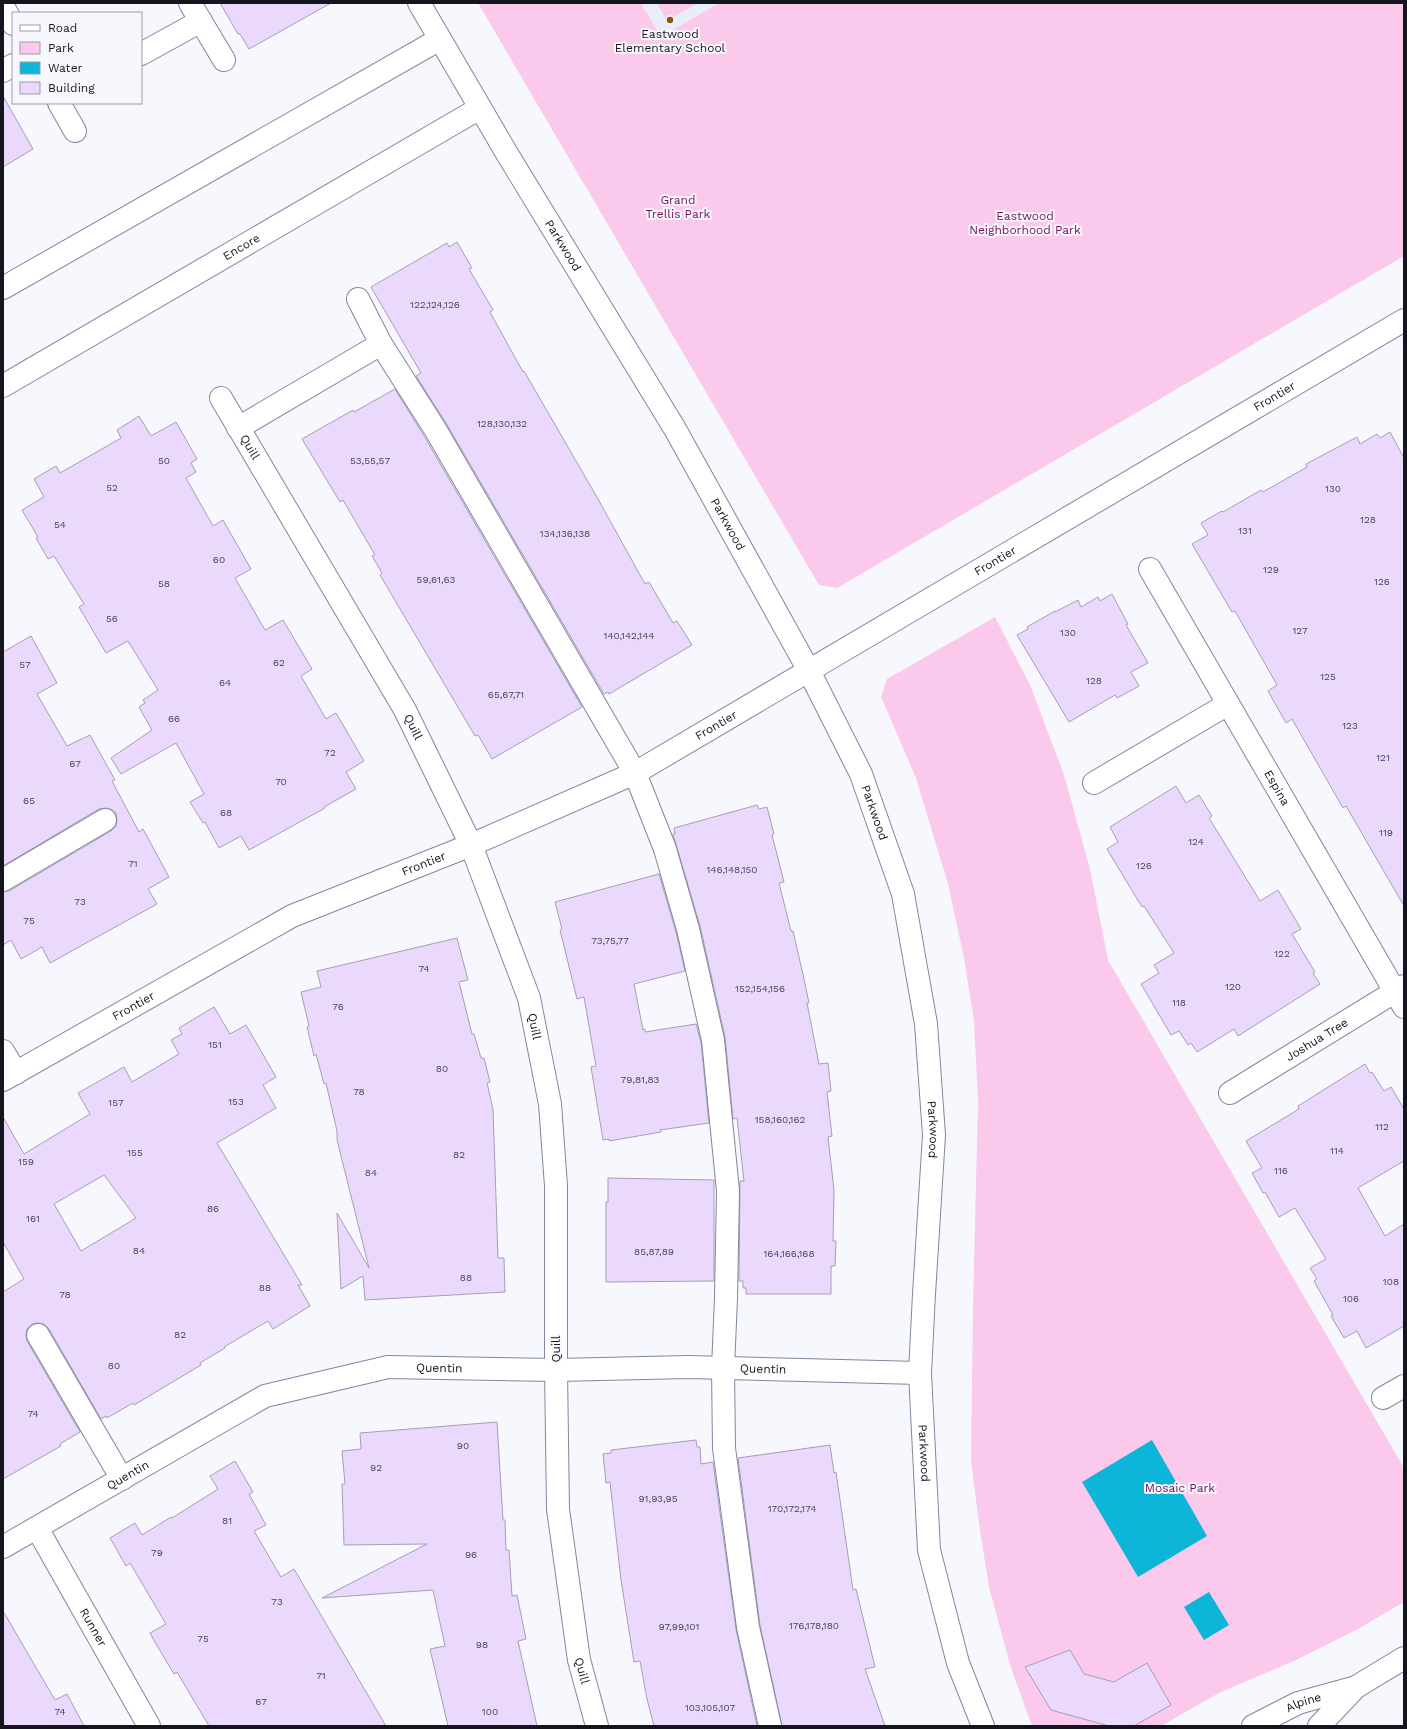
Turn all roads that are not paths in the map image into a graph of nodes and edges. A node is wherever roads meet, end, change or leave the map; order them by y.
1 (419, 3) edge
2 (3, 6) edge
3 (195, 12) edge
4 (12, 22) edge
5 (440, 39) junction
6 (142, 53) edge
7 (224, 60) dead end
8 (12, 66) edge
9 (3, 71) edge
10 (60, 104) edge
11 (480, 108) junction
12 (75, 130) dead end
13 (3, 288) edge
14 (358, 300) dead end
15 (1404, 320) edge
16 (381, 344) junction
17 (3, 386) edge
18 (221, 398) dead end
19 (238, 428) junction
20 (1150, 569) dead end
21 (808, 669) junction
22 (1228, 704) junction
23 (635, 773) junction
24 (1094, 783) dead end
25 (104, 820) dead end
26 (471, 845) junction
27 (3, 880) edge
28 (1401, 995) edge
29 (3, 1051) edge
30 (9, 1077) edge
31 (1230, 1093) dead end
32 (38, 1335) dead end
33 (723, 1368) junction
34 (556, 1370) junction
35 (920, 1373) junction
36 (1404, 1386) edge
37 (1383, 1398) dead end
38 (122, 1479) junction
39 (37, 1528) junction
40 (3, 1547) edge
41 (1404, 1658) edge
42 (1356, 1687) junction
43 (149, 1726) edge
44 (597, 1726) edge
45 (770, 1726) edge
46 (983, 1726) edge
47 (1253, 1726) edge
48 (1319, 1726) edge

1 - 5 street, Parkwood
2 - 4 street
3 - 6 street
3 - 7 street
5 - 11 street, Parkwood
5 - 13 street
8 - 9 street
10 - 12 street
11 - 17 street, Encore
11 - 21 street, Parkwood
14 - 16 street
15 - 21 street, Frontier
16 - 19 street
16 - 23 street
18 - 19 street, Quill
19 - 26 street, Quill
20 - 22 street, Espina
21 - 23 street, Frontier
21 - 35 street, Parkwood
22 - 24 street
22 - 28 street, Espina
23 - 26 street, Frontier
23 - 33 street
25 - 27 street
26 - 30 street, Frontier
26 - 34 street, Quill
28 - 31 street, Joshua Tree
29 - 30 street
32 - 38 street
33 - 34 street, Quentin
33 - 35 street, Quentin
33 - 45 street
34 - 38 street, Quentin
34 - 44 street, Quill
35 - 46 street, Parkwood
36 - 37 street
38 - 39 street, Quentin
39 - 40 street, Quentin
39 - 43 street, Runner
41 - 42 street, Alpine
42 - 47 street, Alpine
42 - 48 street, Alpine

